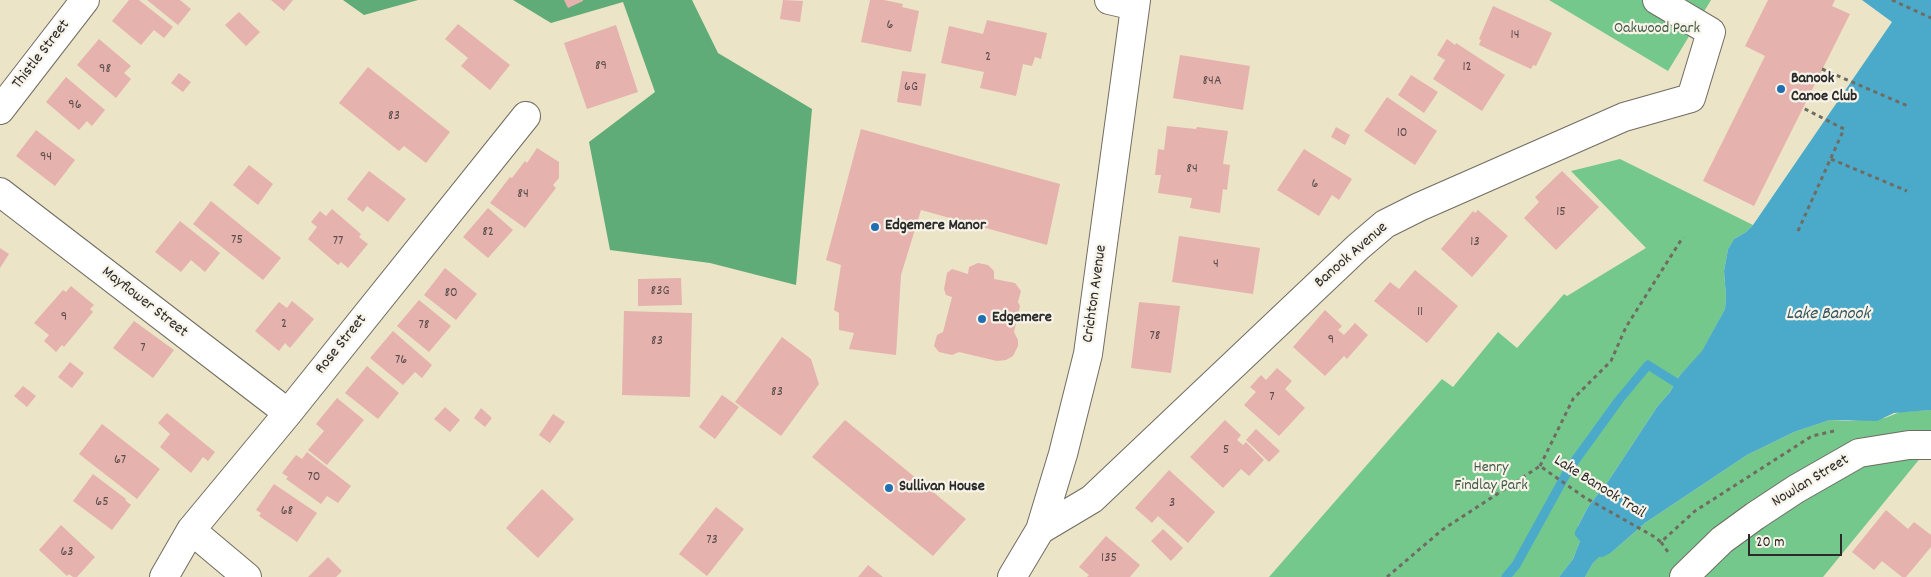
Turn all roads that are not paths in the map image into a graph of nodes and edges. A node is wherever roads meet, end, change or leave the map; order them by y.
1 (85, 0) edge
2 (1109, 0) edge
3 (1657, 0) edge
4 (1136, 3) edge
5 (0, 110) edge
6 (526, 116) dead end
7 (0, 192) edge
8 (288, 413) junction
9 (1931, 445) edge
10 (191, 530) junction
11 (1040, 530) junction
12 (164, 577) edge
13 (247, 577) edge
14 (1012, 577) edge
15 (1684, 577) edge

1 - 5 street, Thistle Street
2 - 4 street
3 - 11 street, Banook Avenue
4 - 11 street, Crichton Avenue
6 - 8 street, Rose Street
7 - 8 street, Mayflower Street
8 - 10 street, Rose Street
9 - 15 street, Nowlan Street
10 - 12 street, Rose Street
10 - 13 street
11 - 14 street, Crichton Avenue

